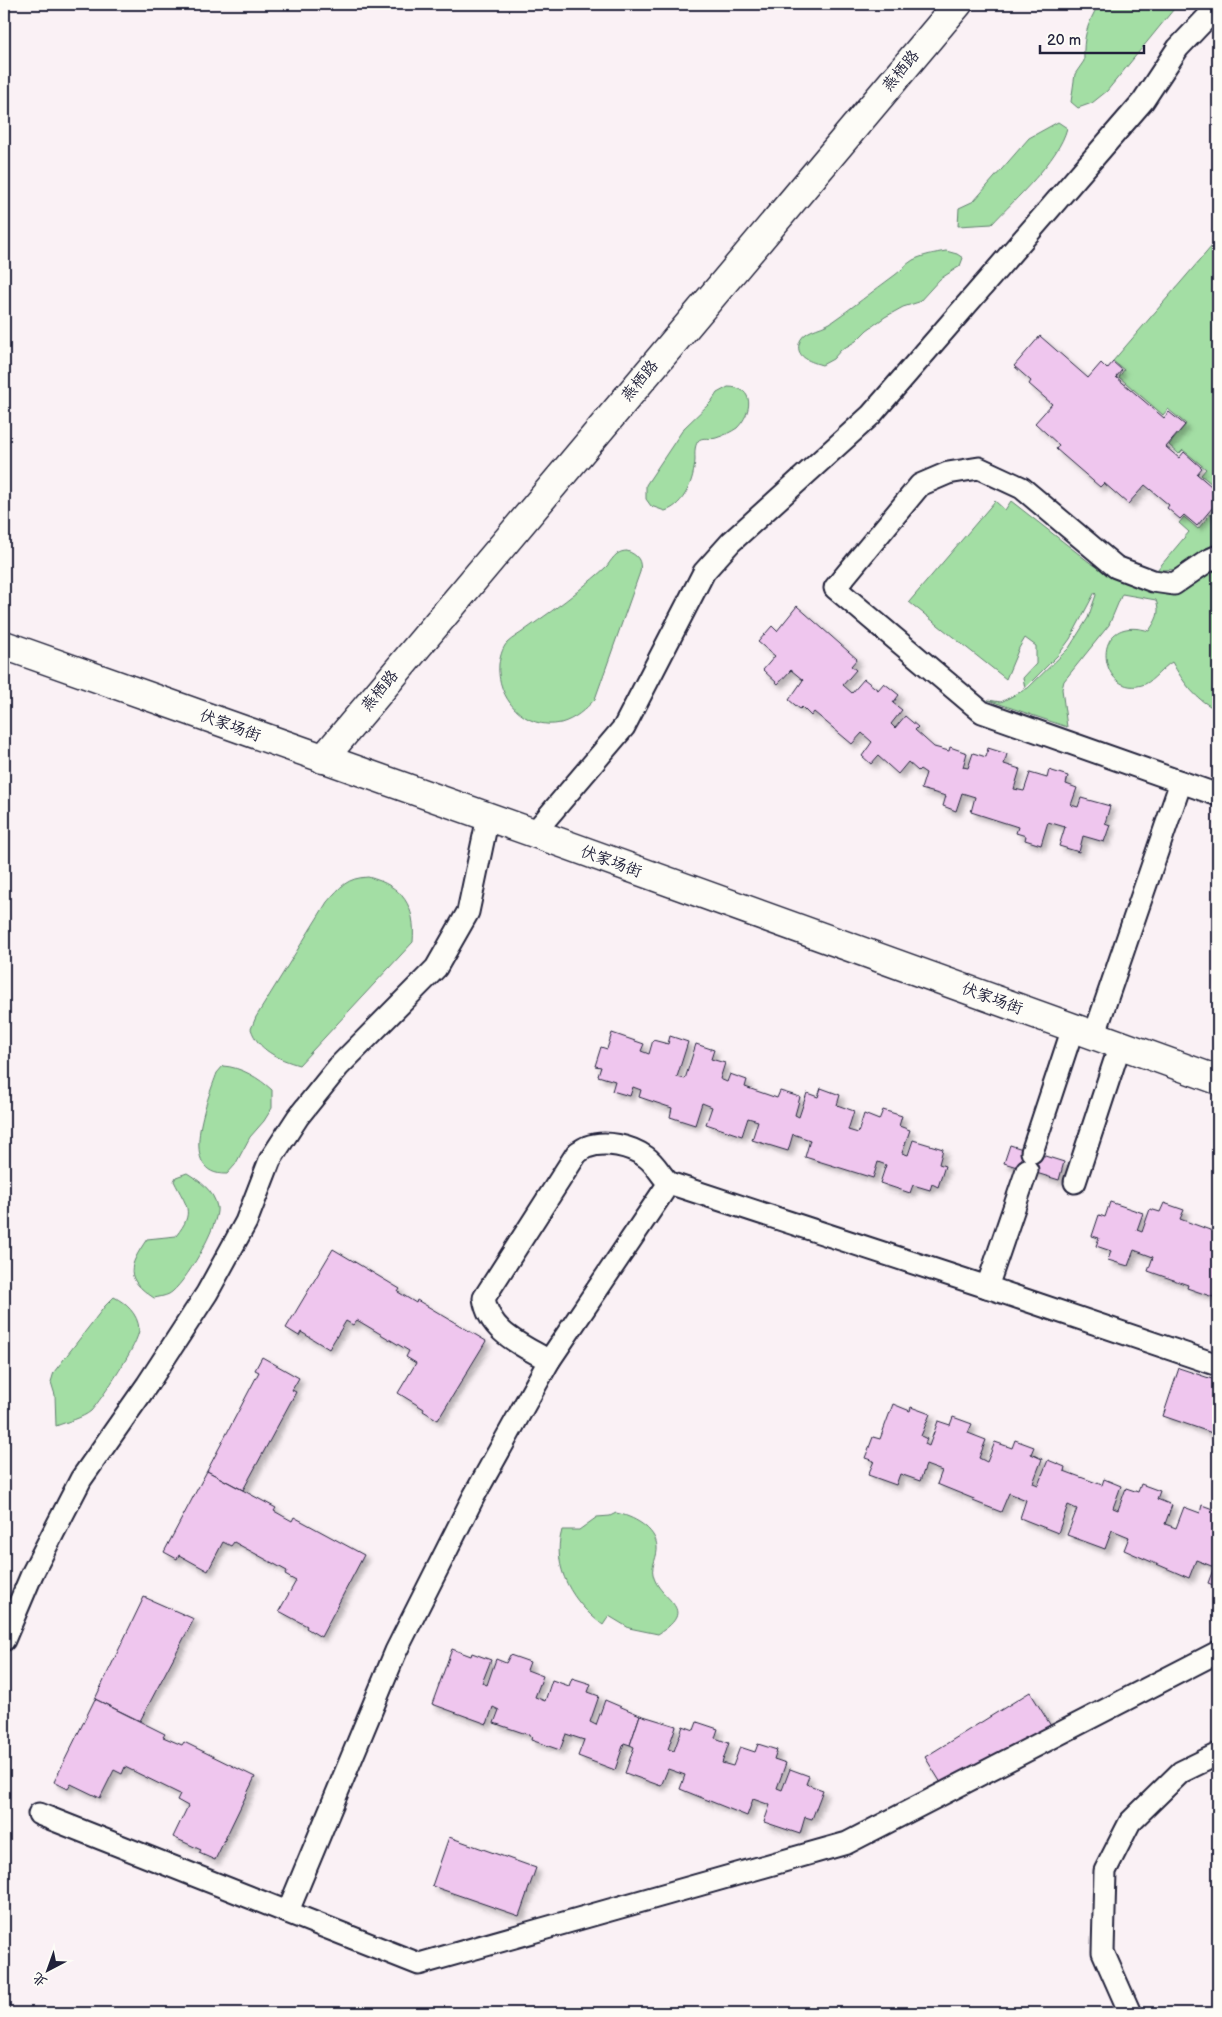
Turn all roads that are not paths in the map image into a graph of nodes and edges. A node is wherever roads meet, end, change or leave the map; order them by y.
1 (958, 4) edge
2 (1218, 6) edge
3 (1218, 556) edge
4 (4, 645) edge
5 (323, 759) junction
6 (1181, 782) junction
7 (1218, 795) edge
8 (488, 817) junction
9 (534, 833) junction
10 (1083, 1032) junction
11 (1120, 1045) junction
12 (1218, 1080) edge
13 (1075, 1182) dead end
14 (669, 1183) junction
15 (987, 1287) junction
16 (549, 1362) junction
17 (1218, 1365) edge
18 (4, 1640) edge
19 (1218, 1652) edge
20 (1218, 1754) edge
21 (39, 1814) dead end
22 (288, 1911) junction
23 (1130, 2013) edge

1 - 5 street, 燕栖路
2 - 9 lane
3 - 6 lane
4 - 5 street, 伏家场街
5 - 8 street, 伏家场街
6 - 7 lane
6 - 10 lane
8 - 9 street, 伏家场街
8 - 18 lane
9 - 10 street, 伏家场街
10 - 11 street, 伏家场街
10 - 15 lane
11 - 12 street, 伏家场街
11 - 13 lane
14 - 15 lane
14 - 16 lane
14 - 16 lane
15 - 17 lane
16 - 22 lane
19 - 22 lane
20 - 23 lane
21 - 22 lane

